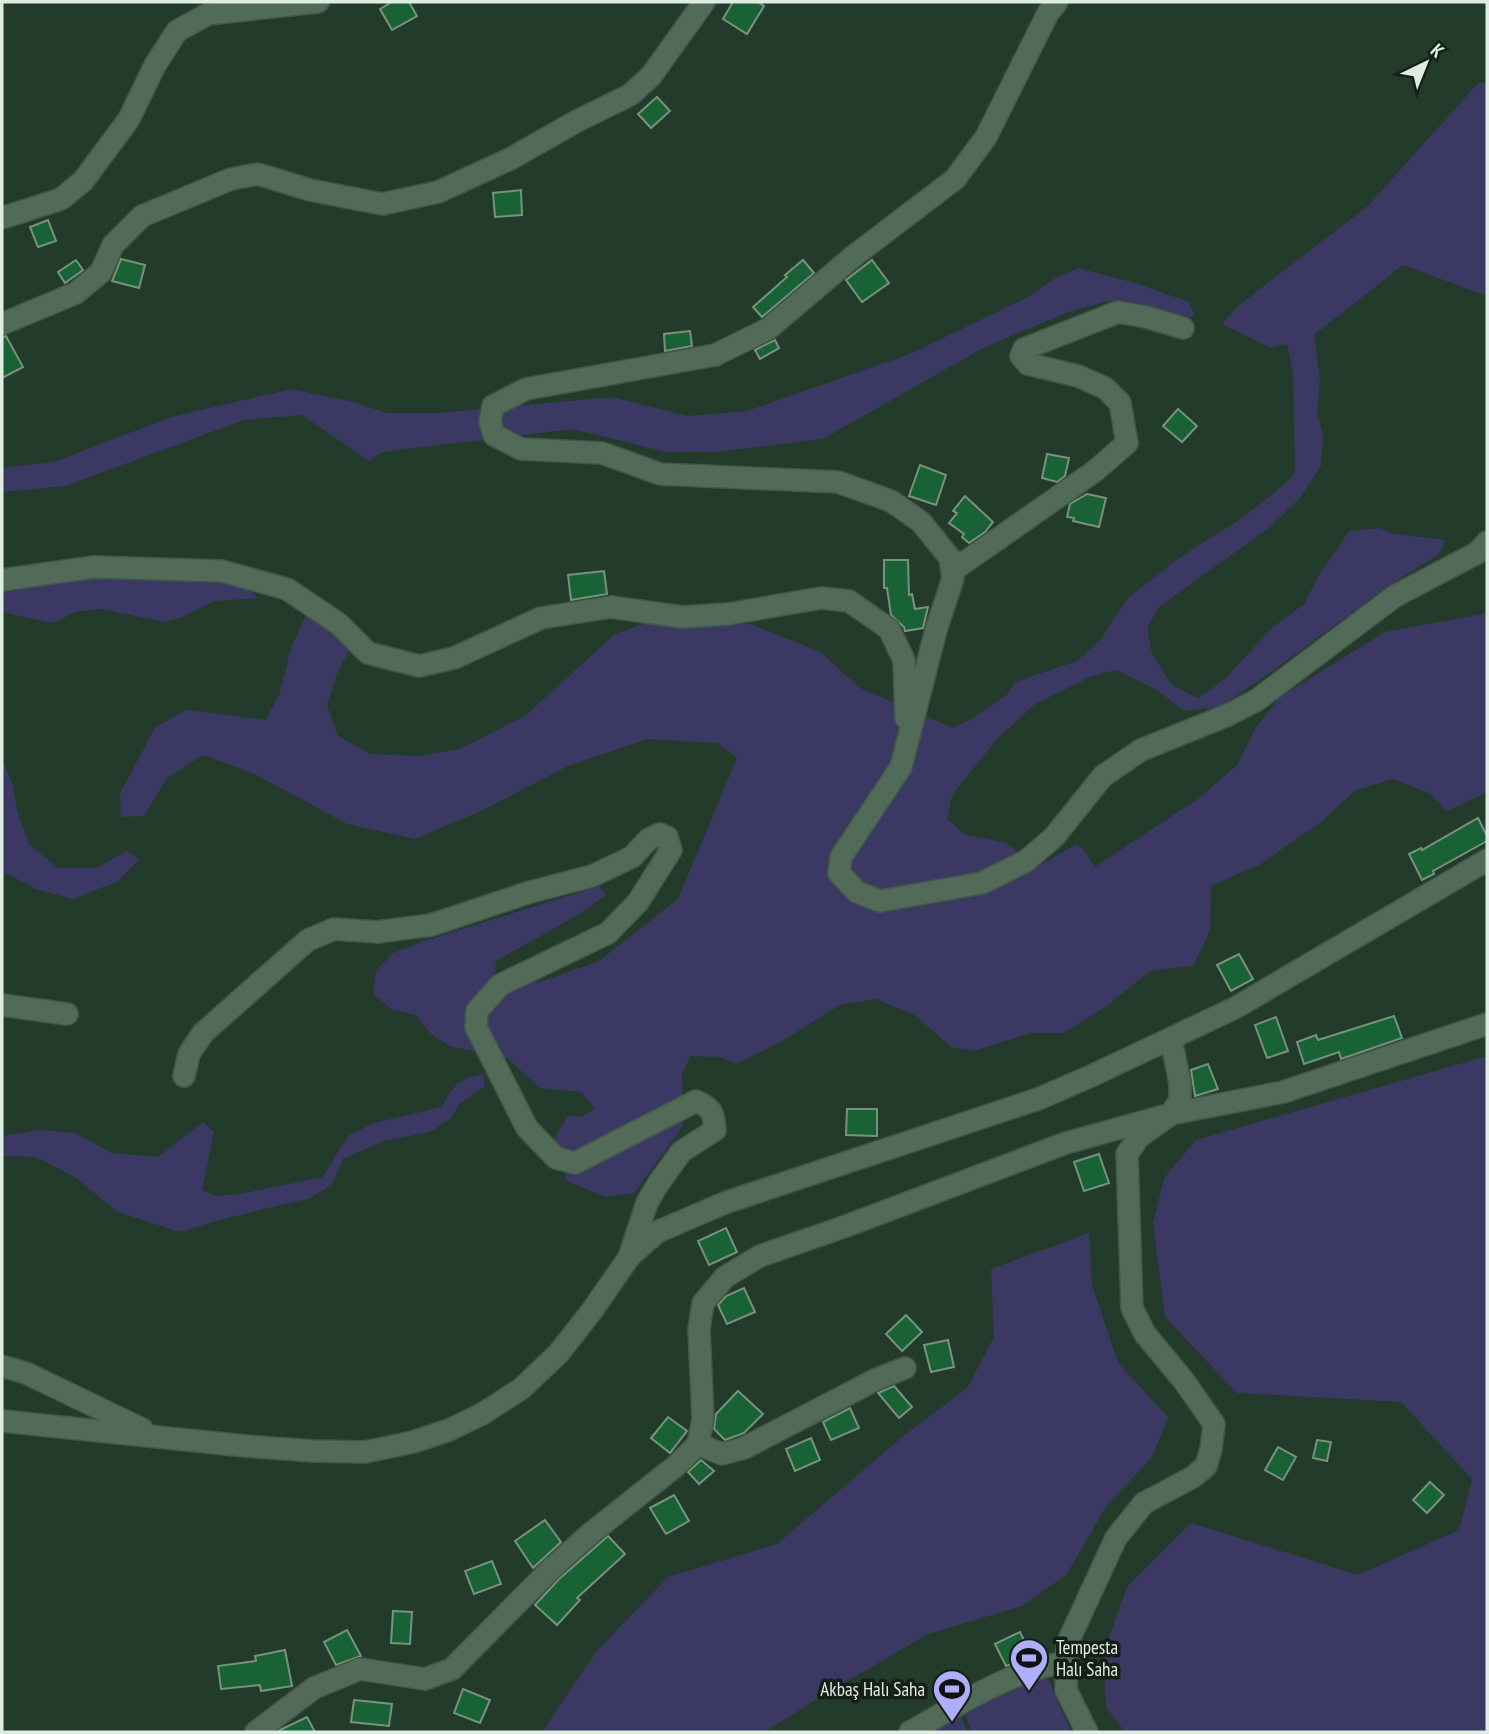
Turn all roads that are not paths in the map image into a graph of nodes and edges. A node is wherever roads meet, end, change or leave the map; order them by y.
1 (318, 2) edge
2 (704, 2) edge
3 (1057, 2) edge
4 (2, 218) edge
5 (2, 324) edge
6 (1184, 328) dead end
7 (1487, 542) edge
8 (952, 571) junction
9 (2, 580) edge
10 (907, 745) junction
11 (1487, 860) edge
12 (2, 1005) edge
13 (67, 1014) dead end
14 (1487, 1024) edge
15 (1171, 1039) junction
16 (184, 1076) dead end
17 (1171, 1114) junction
18 (630, 1256) junction
19 (2, 1366) edge
20 (905, 1368) dead end
21 (2, 1421) edge
22 (157, 1436) junction
23 (698, 1444) junction
24 (1066, 1662) junction
25 (256, 1732) edge
26 (910, 1732) edge
27 (1087, 1732) edge

1 - 4 street
2 - 5 street
3 - 8 street
6 - 8 street
7 - 10 street
8 - 10 street
9 - 10 street
11 - 15 street
12 - 13 street
14 - 17 street
15 - 17 street
15 - 18 street
16 - 18 street
17 - 23 street
17 - 24 street
18 - 22 street
19 - 22 street
20 - 23 street
21 - 22 street
23 - 25 street
24 - 26 street
24 - 27 street

